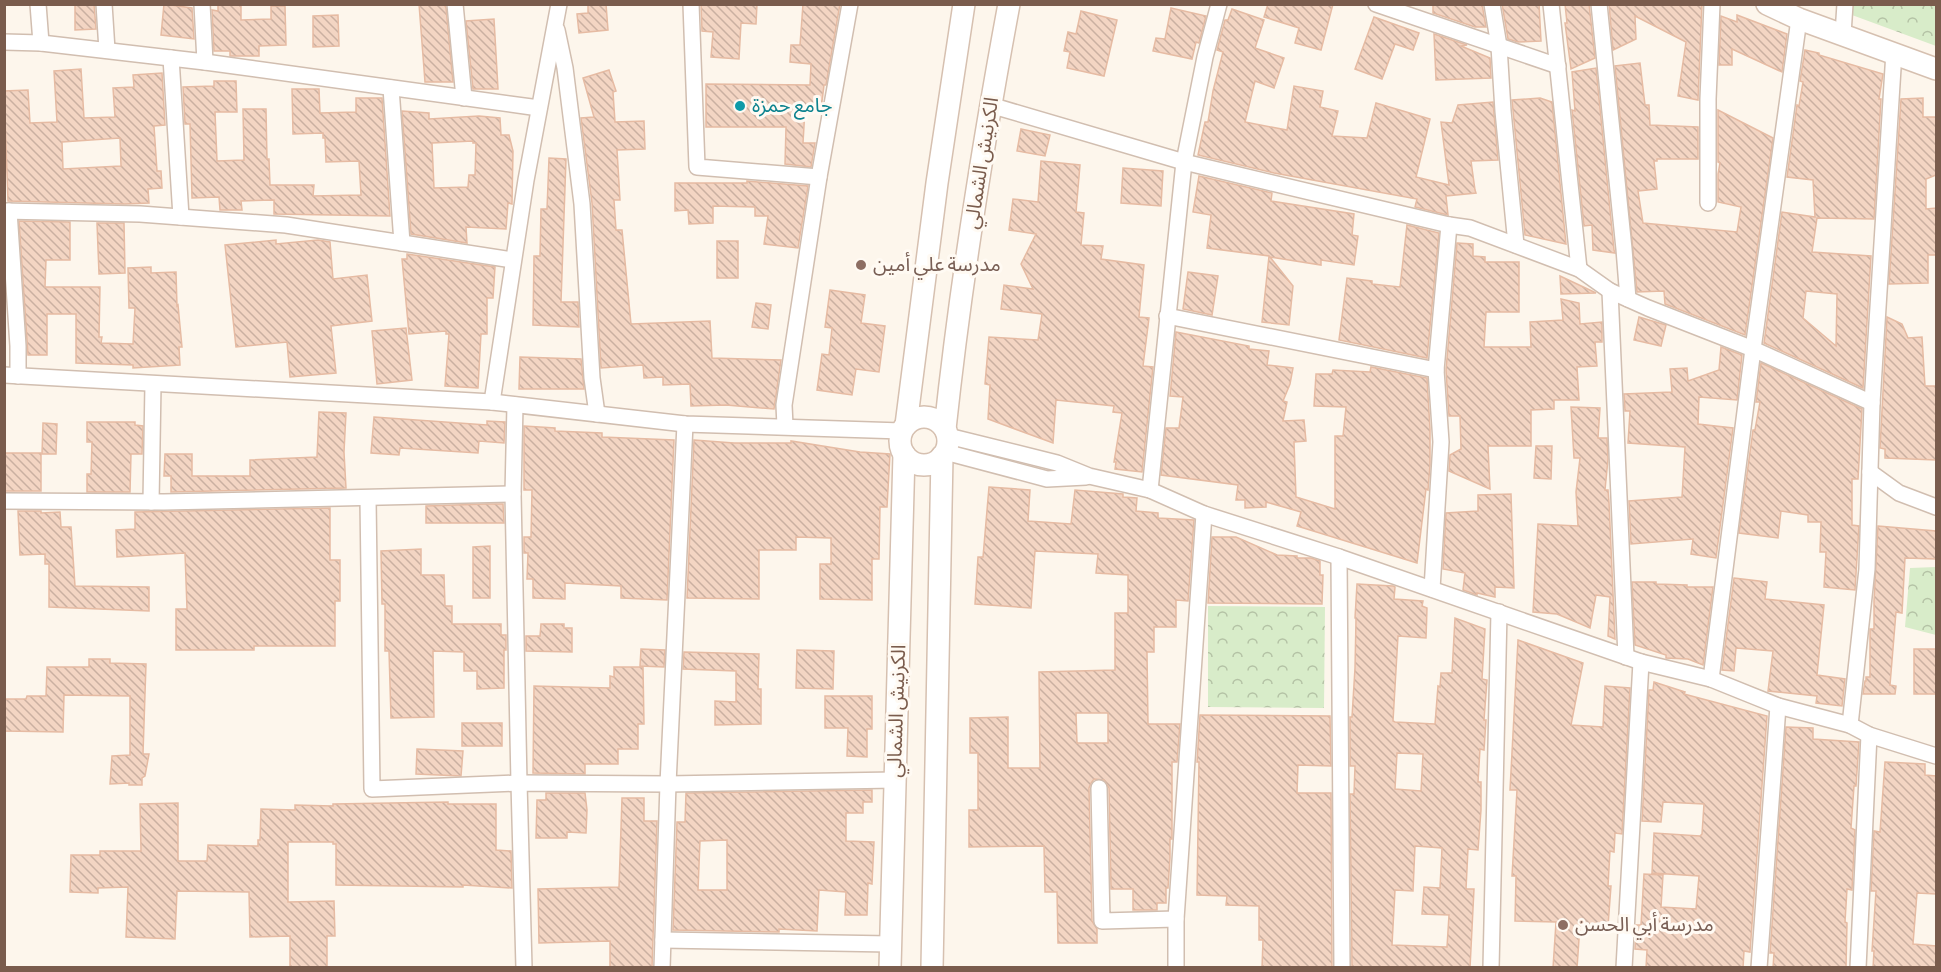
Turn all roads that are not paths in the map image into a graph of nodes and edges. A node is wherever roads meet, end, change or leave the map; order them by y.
1 (38, 4) edge
2 (104, 4) edge
3 (202, 4) edge
4 (456, 4) edge
5 (559, 4) edge
6 (691, 4) edge
7 (850, 4) edge
8 (964, 4) edge
9 (1009, 4) edge
10 (1220, 4) edge
11 (1376, 4) edge
12 (1492, 4) edge
13 (1551, 4) edge
14 (1599, 4) edge
15 (1712, 4) edge
16 (1767, 4) edge
17 (1845, 4) edge
18 (1800, 19) junction
19 (556, 22) junction
20 (1843, 34) junction
21 (4, 42) edge
22 (41, 43) junction
23 (1499, 46) junction
24 (107, 50) junction
25 (1894, 52) junction
26 (171, 58) junction
27 (205, 62) junction
28 (1558, 66) junction
29 (1936, 69) edge
30 (391, 88) junction
31 (464, 98) junction
32 (990, 105) junction
33 (539, 108) junction
34 (1184, 162) junction
35 (819, 177) junction
36 (1708, 202) dead end
37 (7, 211) edge
38 (182, 217) junction
39 (1449, 225) junction
40 (402, 243) junction
41 (1516, 245) junction
42 (513, 260) junction
43 (1580, 269) junction
44 (1610, 291) junction
45 (1628, 299) junction
46 (1167, 316) junction
47 (1753, 349) junction
48 (1436, 370) junction
49 (11, 376) edge
50 (153, 384) junction
51 (492, 402) junction
52 (1872, 403) junction
53 (515, 405) junction
54 (597, 414) junction
55 (685, 424) junction
56 (785, 426) junction
57 (904, 428) junction
58 (945, 443) junction
59 (904, 454) junction
60 (1870, 472) junction
61 (1150, 490) junction
62 (513, 494) junction
63 (368, 499) junction
64 (4, 501) edge
65 (151, 502) junction
66 (1936, 507) edge
67 (1204, 514) junction
68 (1339, 557) junction
69 (1431, 589) junction
70 (1499, 612) junction
71 (1634, 660) junction
72 (1711, 679) junction
73 (1778, 706) junction
74 (1850, 725) junction
75 (1869, 735) junction
76 (1936, 756) edge
77 (895, 780) junction
78 (519, 783) junction
79 (668, 784) junction
80 (1099, 788) dead end
81 (1176, 919) junction
82 (663, 940) junction
83 (890, 944) junction
84 (525, 968) edge
85 (662, 968) edge
86 (890, 968) edge
87 (932, 968) edge
88 (1176, 968) edge
89 (1342, 968) edge
90 (1491, 968) edge
91 (1624, 968) edge
92 (1759, 968) edge
93 (1858, 968) edge

1 - 22 street
2 - 24 street
3 - 27 street
4 - 31 street
5 - 19 street
6 - 35 street
7 - 35 street
8 - 57 main road, الكرنيش الشمالي
9 - 32 main road, الكرنيش الشمالي
10 - 34 street
11 - 23 street
12 - 23 street
13 - 28 street
14 - 45 street
15 - 36 street
16 - 18 main road
17 - 20 street
18 - 20 main road
18 - 47 street
19 - 33 street
19 - 54 street
20 - 25 main road
21 - 22 street
22 - 24 street
23 - 28 street
23 - 41 street
24 - 26 street
25 - 29 main road
25 - 52 street
26 - 27 street
26 - 38 street
27 - 30 street
28 - 43 street
30 - 31 street
30 - 40 street
31 - 33 street
32 - 34 street
32 - 58 main road, الكرنيش الشمالي
33 - 42 street
34 - 39 street
34 - 46 street
35 - 56 street
37 - 38 street
37 - 49 street
38 - 40 street
39 - 41 street
39 - 48 street
40 - 42 street
41 - 43 street
42 - 51 street
43 - 44 street
44 - 45 street
44 - 71 street
45 - 47 street
46 - 48 street
46 - 61 street
47 - 52 street
47 - 72 street
48 - 69 street
49 - 50 street
50 - 51 street
50 - 65 street
51 - 53 street
52 - 60 street
53 - 54 street
53 - 62 street
54 - 55 street
55 - 56 street
55 - 79 street
56 - 57 street
57 - 58 main road
57 - 59 main road
58 - 59 main road
58 - 61 street
58 - 87 main road, الكرنيش الشمالي
59 - 77 main road, الكرنيش الشمالي
60 - 66 street
60 - 74 street
61 - 67 street
62 - 63 street
62 - 78 street
63 - 65 street
63 - 78 street
64 - 65 street
67 - 68 street
67 - 81 street
68 - 69 street
68 - 89 street
69 - 70 street
70 - 71 street
70 - 90 street
71 - 72 street
71 - 91 street
72 - 73 street
73 - 74 street
73 - 92 street
74 - 75 street
75 - 76 street
75 - 93 street
77 - 79 street
77 - 83 main road, الكرنيش الشمالي
78 - 79 street
78 - 84 street
79 - 82 street
80 - 81 street
81 - 88 street
82 - 83 street
82 - 85 street
83 - 86 main road, الكرنيش الشمالي

